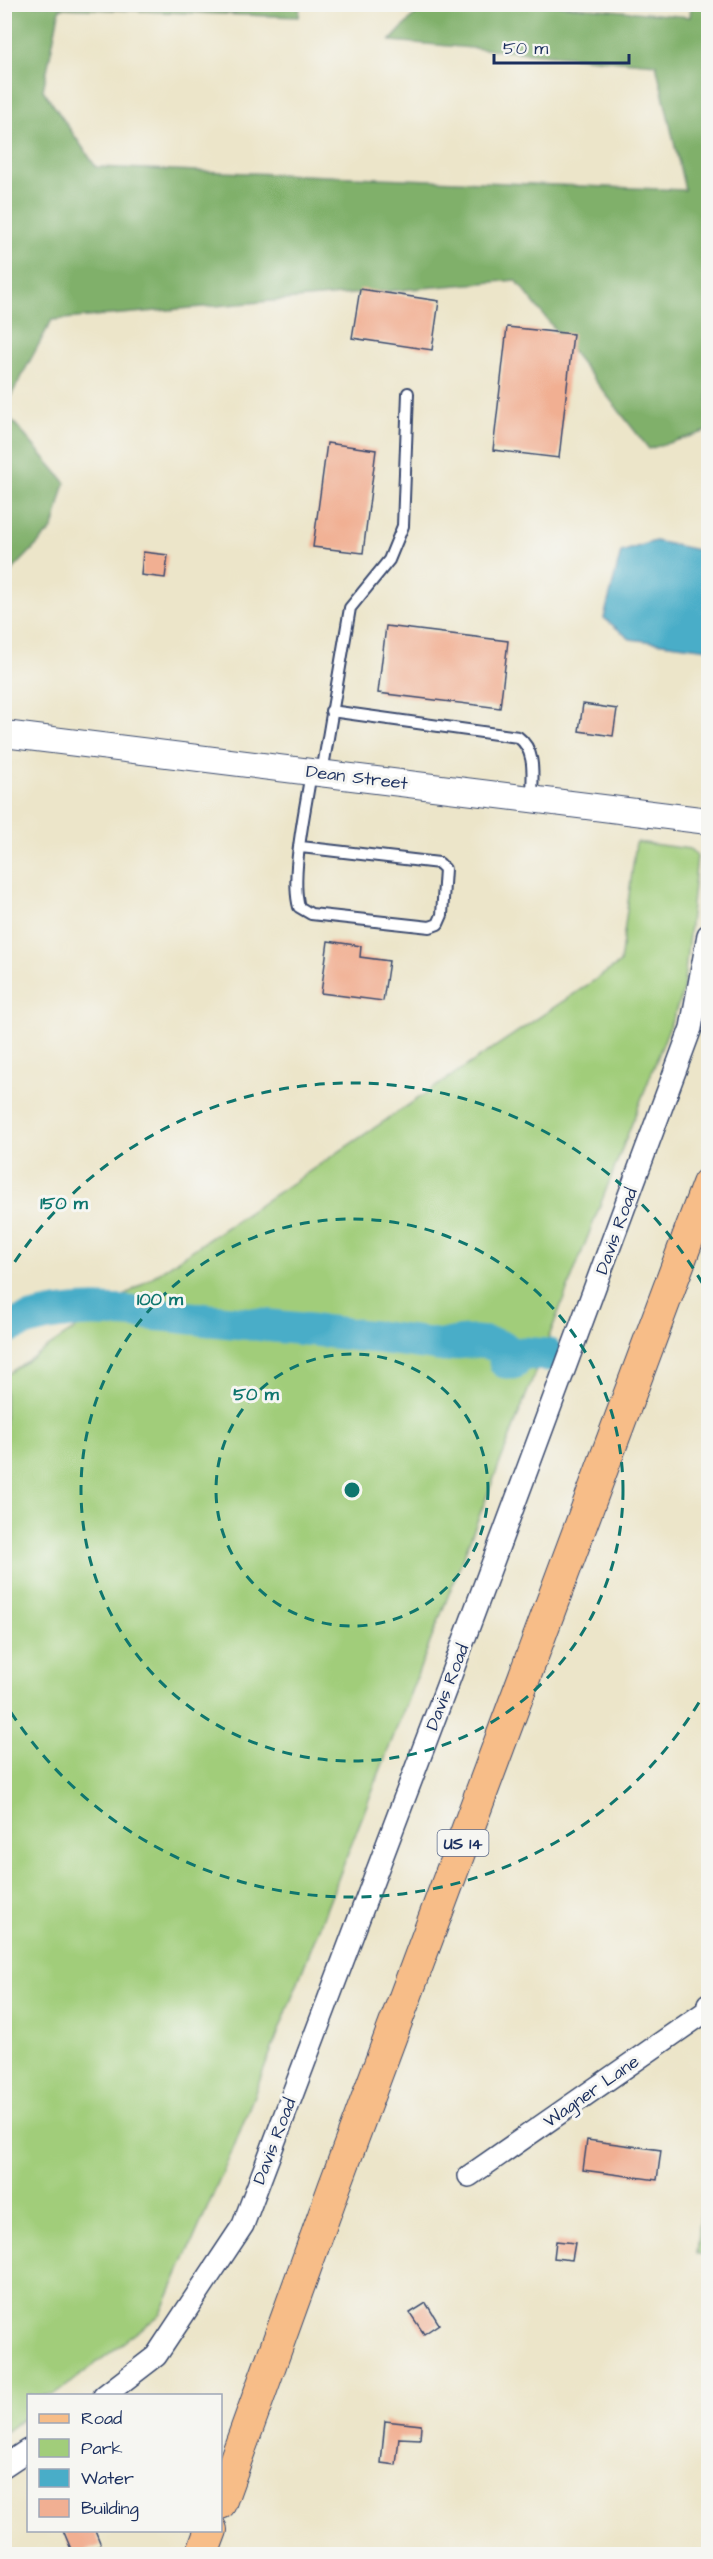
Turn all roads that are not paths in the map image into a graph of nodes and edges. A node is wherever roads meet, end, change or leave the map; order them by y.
1 (408, 393) dead end
2 (332, 711) junction
3 (4, 734) edge
4 (316, 772) junction
5 (532, 798) junction
6 (708, 821) edge
7 (301, 847) junction
8 (708, 935) edge
9 (708, 1184) edge
10 (708, 2004) edge
11 (469, 2176) dead end
12 (107, 2394) edge
13 (27, 2451) edge
14 (4, 2466) edge
15 (222, 2497) edge
16 (210, 2532) edge
17 (202, 2554) edge

1 - 2 lane
2 - 4 lane
2 - 5 lane
3 - 4 street, Dean Street
4 - 5 street, Dean Street
4 - 7 lane
5 - 6 street, Dean Street
7 - 7 lane
8 - 12 street, Davis Road
9 - 15 main road, US 14
10 - 11 street, Wagner Lane
13 - 14 street
16 - 17 main road

